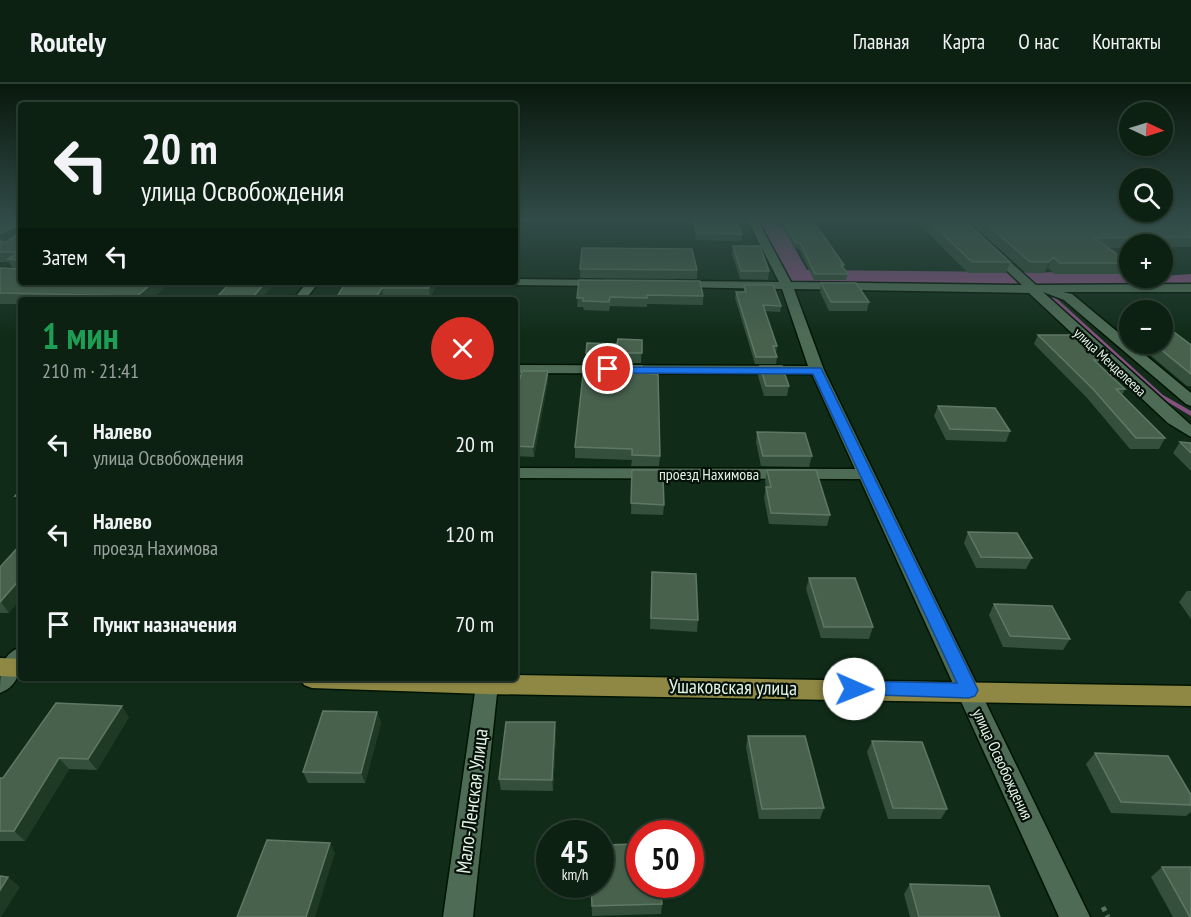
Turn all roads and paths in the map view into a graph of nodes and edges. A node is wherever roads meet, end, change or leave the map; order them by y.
1 (772, 258) edge
2 (999, 258) edge
3 (518, 282) edge
4 (621, 284) edge
5 (669, 284) edge
6 (311, 285) edge
7 (787, 286) junction
8 (1191, 288) edge
9 (1032, 289) junction
10 (301, 297) edge
11 (518, 369) edge
12 (817, 370) junction
13 (1191, 401) edge
14 (1191, 432) edge
15 (518, 473) edge
16 (867, 474) junction
17 (399, 681) edge
18 (486, 684) junction
19 (969, 690) junction
20 (1191, 696) edge
21 (458, 917) edge
22 (1075, 917) edge

1 - 7 street, улица Освобождения
2 - 9 street, улица Менделеева
3 - 4 street
5 - 7 street
6 - 10 street
7 - 9 street
7 - 12 street, улица Освобождения
8 - 9 street
9 - 13 street, улица Менделеева
9 - 14 street, улица Менделеева
11 - 12 street
12 - 16 street, улица Освобождения
15 - 16 street, проезд Нахимова
16 - 19 street, улица Освобождения
17 - 18 main road, Ушаковская улица
18 - 19 main road, Ушаковская улица
18 - 21 street, Мало-Ленская Улица
19 - 20 main road, Ушаковская улица
19 - 22 street, улица Освобождения

